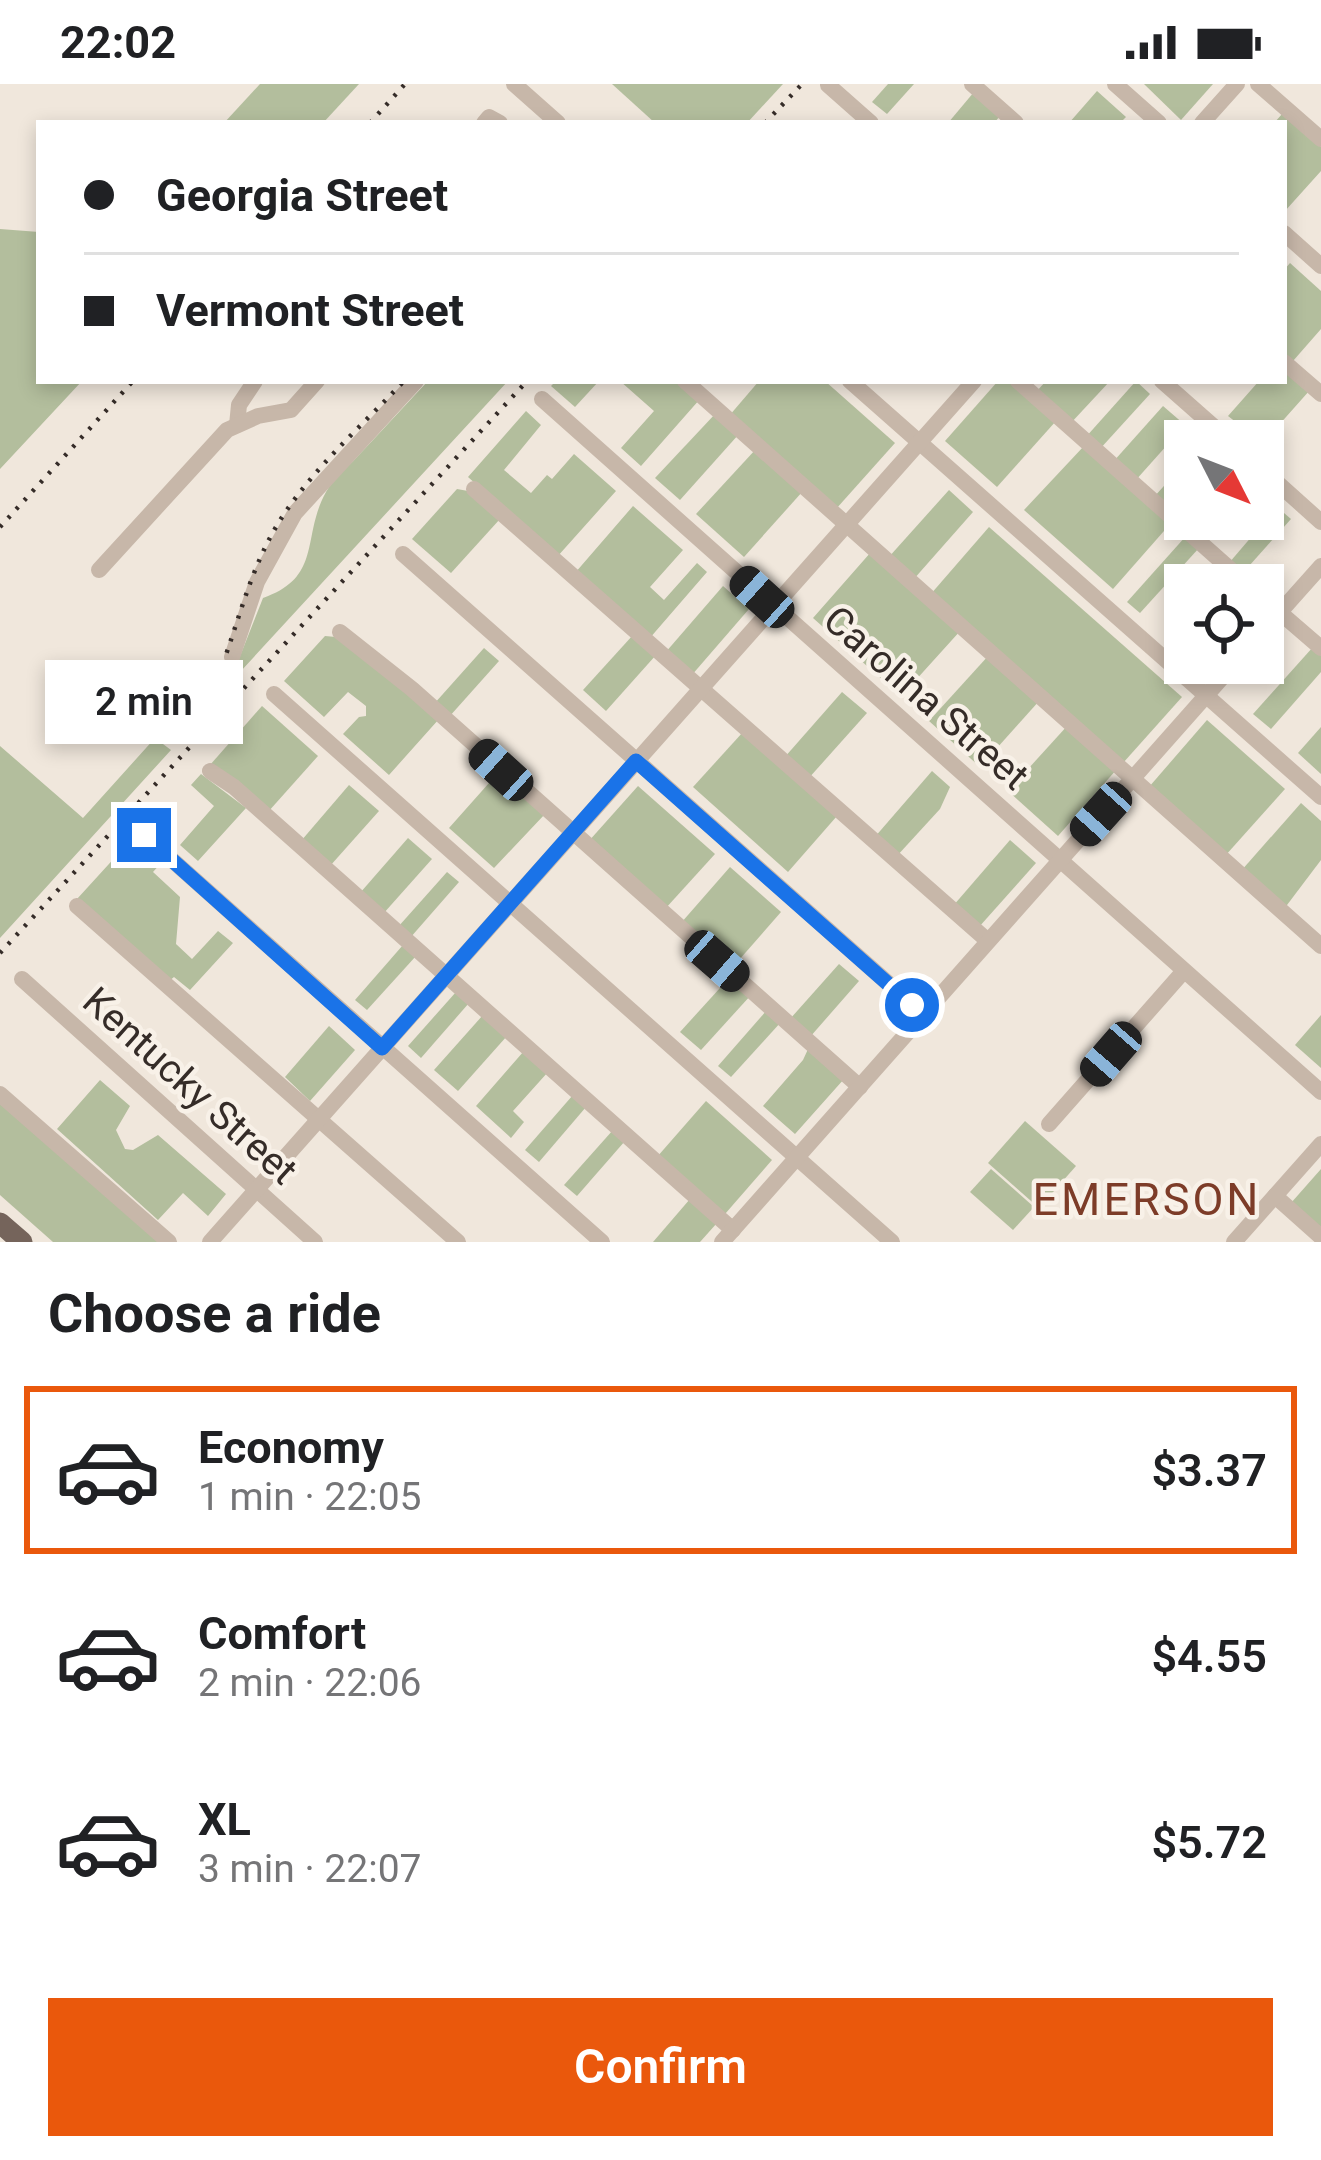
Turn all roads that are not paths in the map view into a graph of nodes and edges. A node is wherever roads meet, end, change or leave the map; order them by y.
1 (514, 84) edge
2 (972, 84) edge
3 (1115, 84) edge
4 (1237, 84) edge
5 (1258, 84) edge
6 (828, 85) edge
7 (555, 120) edge
8 (868, 120) edge
9 (1013, 120) edge
10 (1156, 120) edge
11 (1205, 120) edge
12 (1321, 139) edge
13 (1287, 236) edge
14 (1321, 266) edge
15 (1287, 365) edge
16 (253, 384) edge
17 (314, 384) edge
18 (413, 384) edge
19 (688, 384) edge
20 (853, 384) edge
21 (971, 384) edge
22 (1021, 384) edge
23 (1165, 384) edge
24 (1321, 394) edge
25 (542, 399) dead end
26 (1206, 420) edge
27 (238, 425) junction
28 (919, 442) junction
29 (474, 489) dead end
30 (1284, 489) edge
31 (1321, 522) edge
32 (845, 525) junction
33 (403, 554) dead end
34 (1224, 564) edge
35 (1321, 566) edge
36 (99, 570) dead end
37 (772, 607) junction
38 (1284, 608) edge
39 (1284, 616) edge
40 (340, 632) dead end
41 (1321, 648) edge
42 (232, 657) dead end
43 (1216, 684) edge
44 (699, 689) junction
45 (274, 694) dead end
46 (1206, 695) junction
47 (636, 761) junction
48 (210, 771) dead end
49 (1132, 779) junction
50 (1321, 797) edge
51 (572, 833) junction
52 (144, 835) dead end
53 (1060, 860) junction
54 (508, 905) junction
55 (76, 906) dead end
56 (988, 941) junction
57 (1321, 946) edge
58 (1183, 972) junction
59 (445, 976) junction
60 (22, 979) dead end
61 (924, 1015) junction
62 (382, 1048) junction
63 (860, 1087) junction
64 (1321, 1092) edge
65 (0, 1094) edge
66 (319, 1120) junction
67 (1049, 1124) dead end
68 (1321, 1144) edge
69 (797, 1157) junction
70 (256, 1190) junction
71 (1275, 1196) junction
72 (0, 1223) edge
73 (728, 1236) edge
74 (1321, 1237) edge
75 (22, 1242) edge
76 (169, 1242) edge
77 (210, 1242) edge
78 (315, 1242) edge
79 (458, 1242) edge
80 (602, 1242) edge
81 (892, 1242) edge
82 (1234, 1242) edge

1 - 7 street
2 - 9 street
3 - 10 street
4 - 11 street
5 - 12 street
6 - 8 street
13 - 14 street
15 - 24 street
16 - 27 street
17 - 27 street
18 - 42 street
19 - 32 street
20 - 28 street
21 - 28 street
22 - 34 street
23 - 26 street
25 - 37 street, Carolina Street
27 - 36 street
28 - 32 street
28 - 46 street
29 - 44 street
30 - 31 street
32 - 37 street
32 - 49 street
33 - 47 street
35 - 38 street
37 - 44 street
37 - 53 street, Carolina Street
39 - 41 street
40 - 51 street
43 - 46 street
44 - 47 street
44 - 56 street
45 - 54 street
46 - 49 street
46 - 50 street
47 - 51 street
47 - 61 street
48 - 59 street
49 - 53 street
49 - 57 street
51 - 54 street
51 - 63 street
52 - 62 street
53 - 56 street
53 - 58 street, Carolina Street
54 - 59 street
54 - 69 street
55 - 66 street
56 - 61 street
58 - 64 street, Carolina Street
58 - 67 street
59 - 62 street
59 - 73 street
60 - 70 street, Kentucky Street
61 - 63 street
62 - 66 street
62 - 80 street
63 - 69 street
65 - 76 street
66 - 70 street
66 - 79 street
68 - 71 street
69 - 73 street
69 - 81 street
70 - 77 street
70 - 78 street, Kentucky Street
71 - 74 street
71 - 82 street
72 - 75 main road

